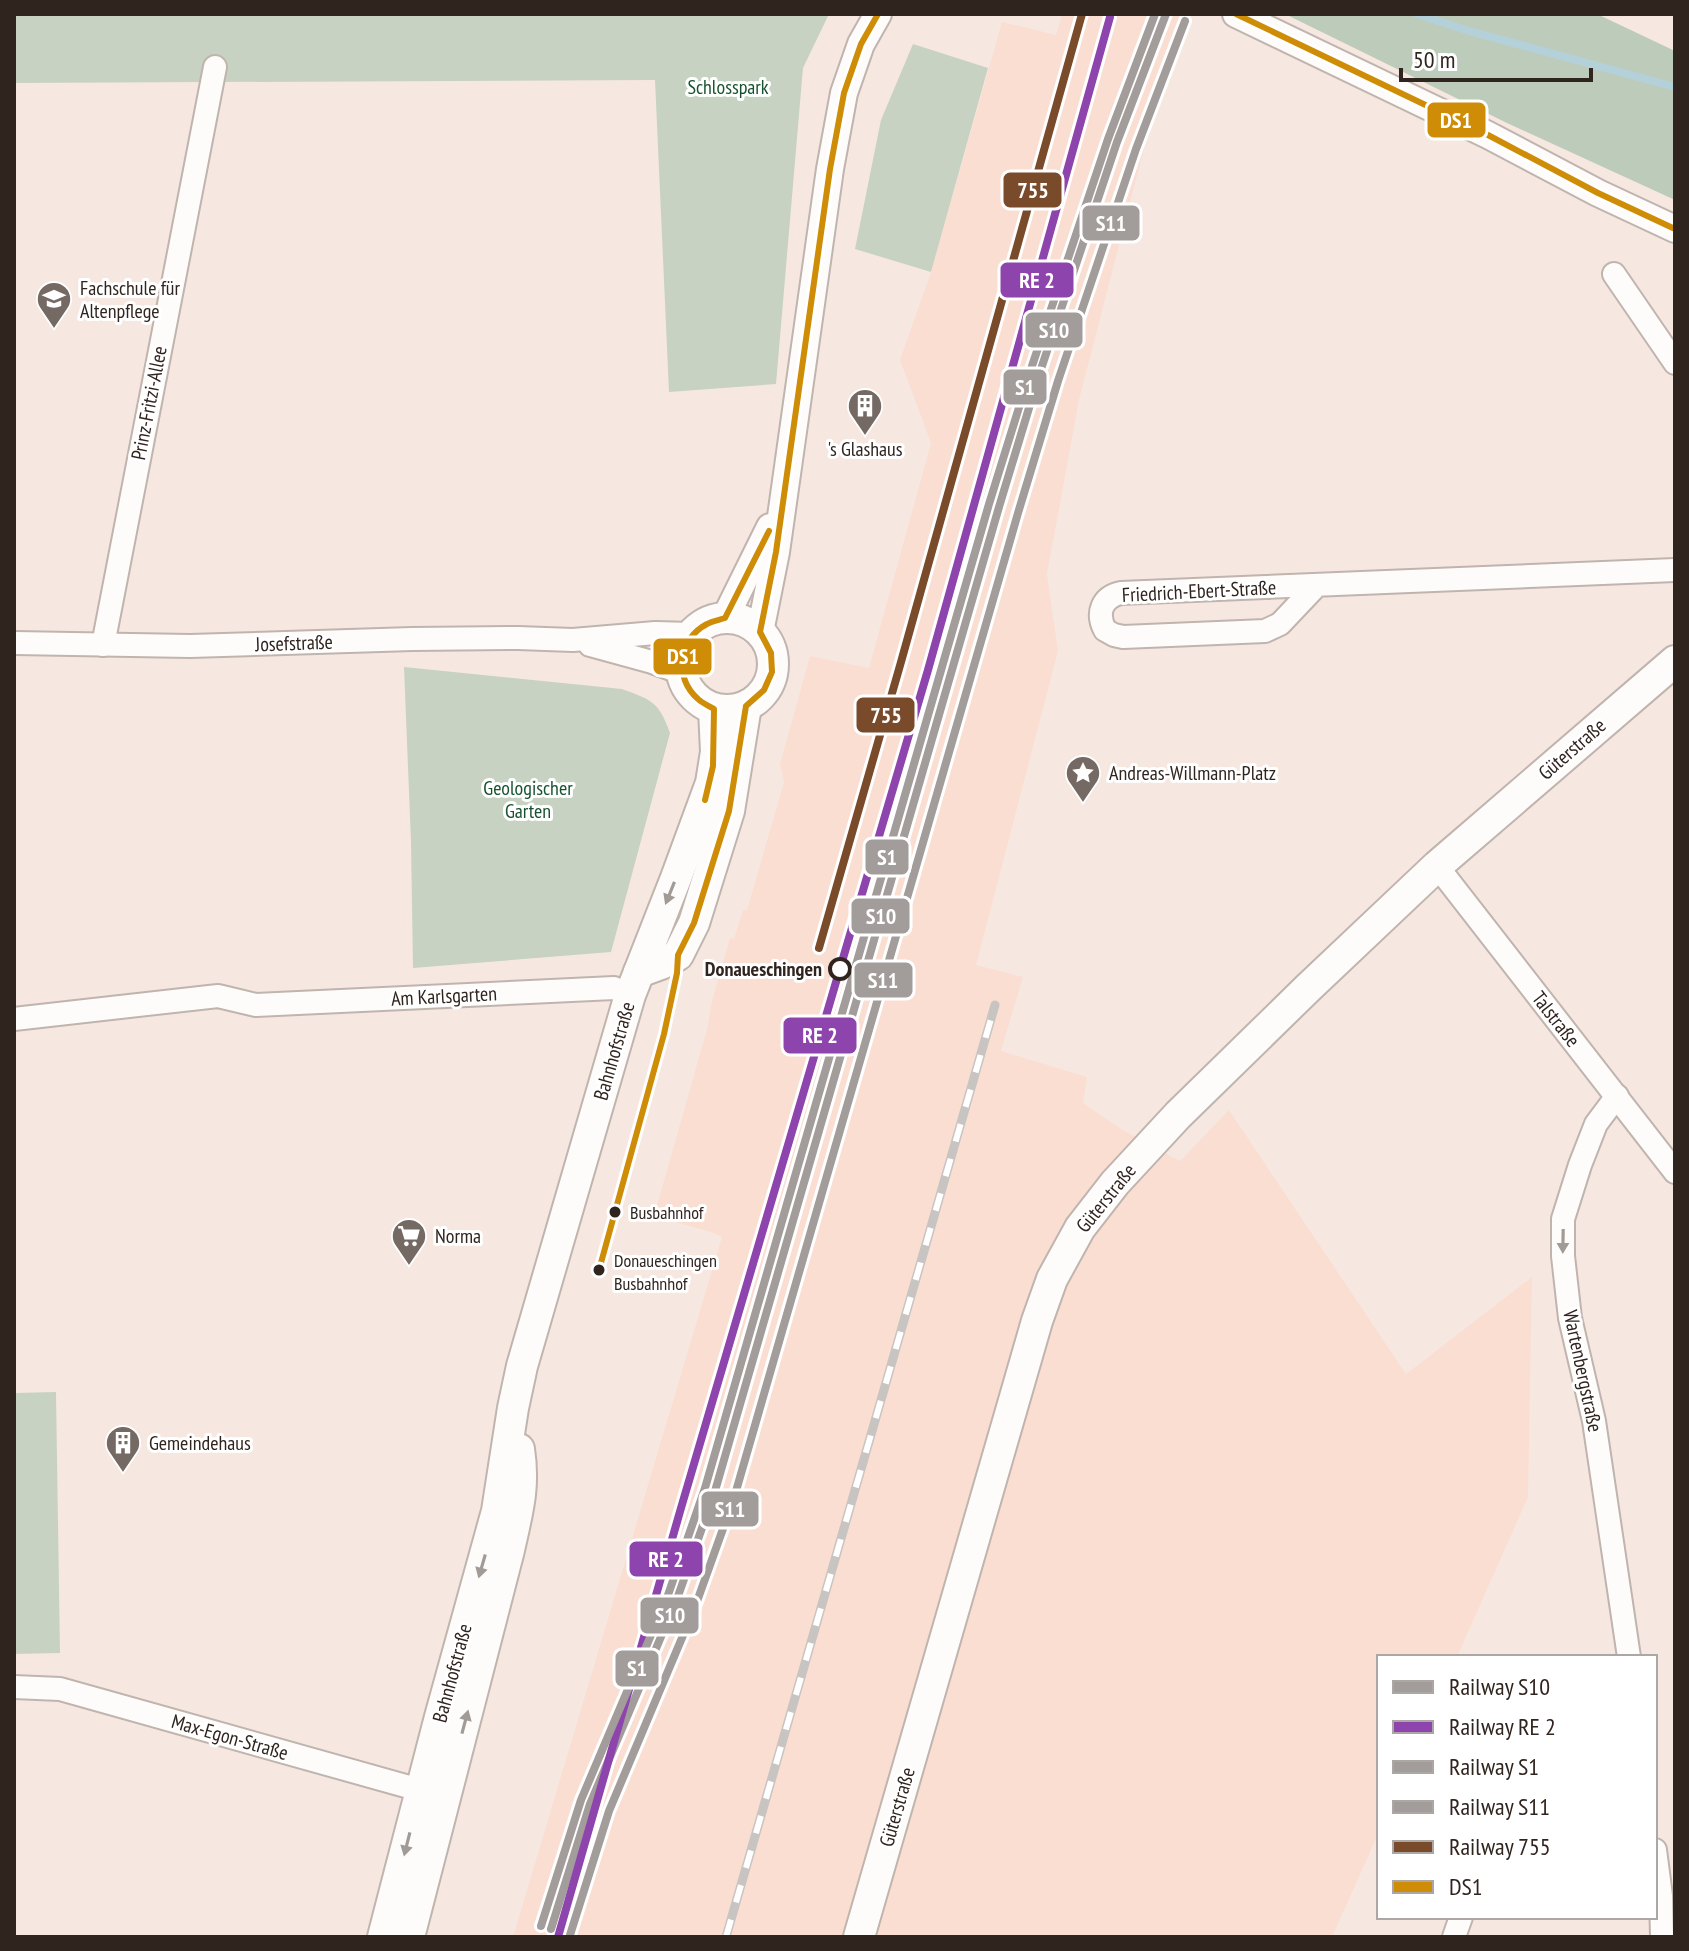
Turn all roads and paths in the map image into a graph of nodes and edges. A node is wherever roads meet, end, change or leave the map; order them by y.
1 (878, 14) edge
2 (1236, 14) edge
3 (215, 67) dead end
4 (1675, 229) edge
5 (1614, 274) dead end
6 (1675, 363) edge
7 (782, 502) junction
8 (1675, 570) edge
9 (1316, 586) junction
10 (725, 618) junction
11 (760, 632) junction
12 (692, 634) junction
13 (573, 640) junction
14 (14, 643) edge
15 (103, 645) junction
16 (1675, 661) edge
17 (682, 673) junction
18 (746, 706) junction
19 (714, 709) junction
20 (1437, 866) junction
21 (634, 983) junction
22 (14, 1019) edge
23 (1617, 1096) junction
24 (1675, 1172) edge
25 (1629, 1655) edge
26 (14, 1687) edge
27 (433, 1794) junction
28 (1657, 1865) edge
29 (383, 1937) edge
30 (409, 1937) edge
31 (859, 1937) edge
32 (1662, 1937) edge

1 - 7 street
2 - 4 street
3 - 15 street, Prinz-Fritzi-Allee
5 - 6 street
7 - 10 street
7 - 11 street
8 - 9 street, Friedrich-Ebert-Straße
9 - 9 street, Friedrich-Ebert-Straße
10 - 11 main road
10 - 12 main road
11 - 18 main road
12 - 13 street, Josefstraße
12 - 17 main road
13 - 15 street, Josefstraße
13 - 17 street, Josefstraße
14 - 15 street, Josefstraße
16 - 20 main road, Güterstraße
17 - 19 main road
18 - 19 main road
18 - 21 main road
19 -> 21 main road, Bahnhofstraße
20 - 23 street, Talstraße
20 - 31 main road, Güterstraße
21 - 22 street, Am Karlsgarten
21 - 27 main road, Bahnhofstraße
23 - 24 street, Talstraße
23 -> 25 street, Wartenbergstraße
26 - 27 street, Max-Egon-Straße
27 -> 29 main road, Bahnhofstraße
27 - 30 main road, Bahnhofstraße
28 - 32 street

